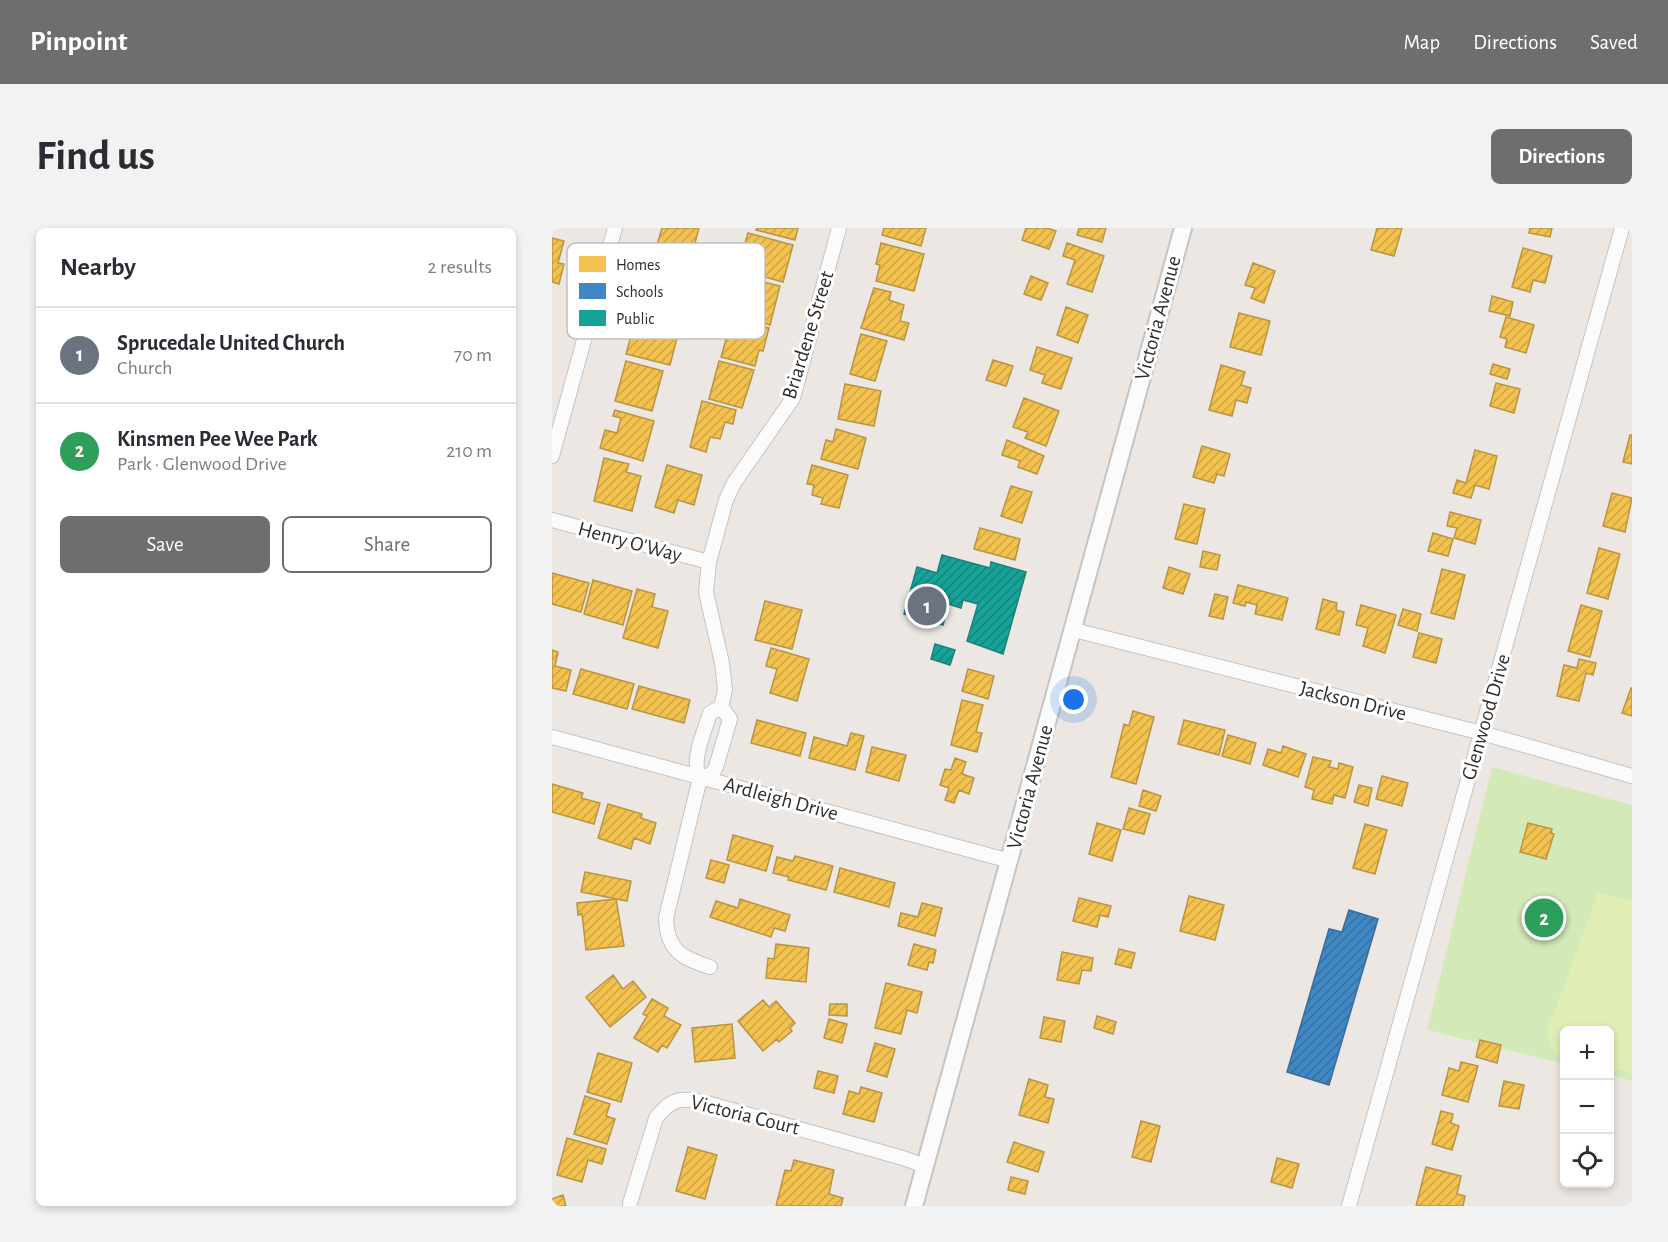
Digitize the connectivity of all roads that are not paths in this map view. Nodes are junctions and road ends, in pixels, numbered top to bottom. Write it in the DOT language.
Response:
graph roads {
  1 [pos="615,228"];
  2 [pos="839,228"];
  3 [pos="1183,228"];
  4 [pos="1622,228"];
  5 [pos="611,243"];
  6 [pos="584,339"];
  7 [pos="552,456"];
  8 [pos="552,520"];
  9 [pos="709,562"];
  10 [pos="1074,630"];
  11 [pos="721,708"];
  12 [pos="1482,733"];
  13 [pos="552,737"];
  14 [pos="1632,776"];
  15 [pos="700,777"];
  16 [pos="1010,861"];
  17 [pos="710,968"];
  18 [pos="925,1166"];
  19 [pos="630,1203"];
  20 [pos="914,1206"];
  21 [pos="1349,1206"];
  1 -- 5 [label="street"];
  2 -- 9 [label="street, Briardene Street"];
  3 -- 10 [label="street, Victoria Avenue"];
  4 -- 12 [label="street, Glenwood Drive"];
  6 -- 7 [label="street"];
  8 -- 9 [label="street, Henry O'Way"];
  9 -- 11 [label="street, Briardene Street"];
  10 -- 12 [label="street, Jackson Drive"];
  10 -- 16 [label="street, Victoria Avenue"];
  11 -- 15 [label="street"];
  11 -- 15 [label="street, Briardene Street"];
  12 -- 14 [label="street, Jackson Drive"];
  12 -- 21 [label="street, Glenwood Drive"];
  13 -- 15 [label="street, Ardleigh Drive"];
  15 -- 16 [label="street, Ardleigh Drive"];
  15 -- 17 [label="street"];
  16 -- 18 [label="street, Victoria Avenue"];
  18 -- 19 [label="street, Victoria Court"];
  18 -- 20 [label="street, Victoria Avenue"];
}
